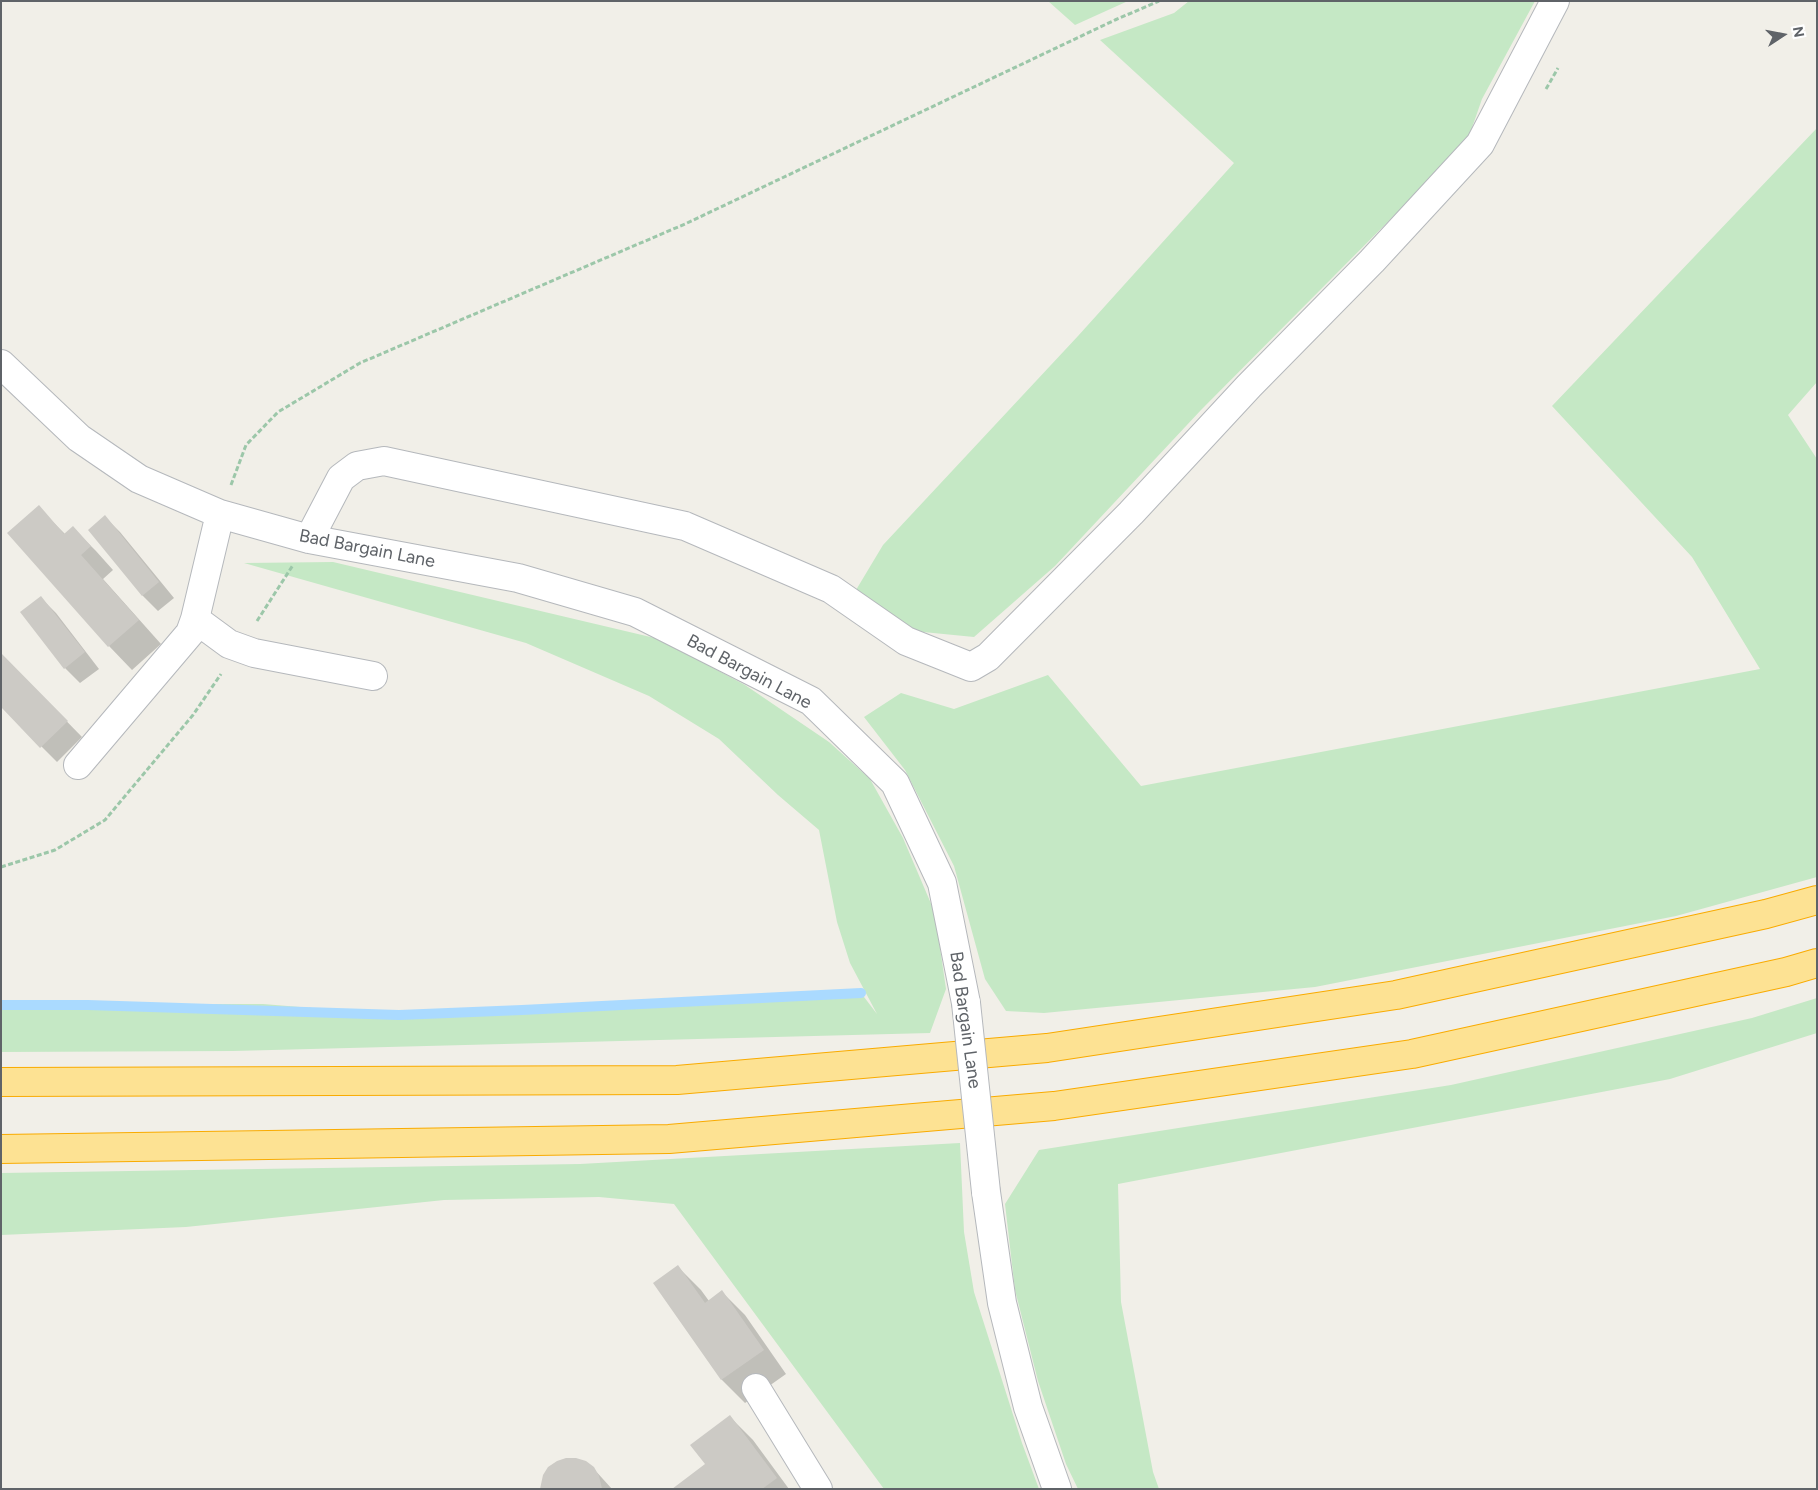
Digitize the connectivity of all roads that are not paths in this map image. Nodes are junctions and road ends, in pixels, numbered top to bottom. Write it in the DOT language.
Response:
graph roads {
  1 [pos="1554,1"];
  2 [pos="1,364"];
  3 [pos="220,514"];
  4 [pos="309,539"];
  5 [pos="195,619"];
  6 [pos="373,676"];
  7 [pos="78,765"];
  8 [pos="1817,900"];
  9 [pos="1817,963"];
  10 [pos="1,1082"];
  11 [pos="1,1149"];
  12 [pos="756,1388"];
  13 [pos="818,1489"];
  14 [pos="1057,1489"];
  1 -- 4 [label="lane"];
  2 -- 3 [label="lane, Bad Bargain Lane"];
  3 -- 4 [label="lane, Bad Bargain Lane"];
  3 -- 5 [label="lane"];
  4 -- 14 [label="lane, Bad Bargain Lane, bridge"];
  5 -- 6 [label="lane"];
  5 -- 7 [label="lane"];
  8 -- 10 [label="highway"];
  9 -- 11 [label="highway"];
  12 -- 13 [label="lane"];
}
